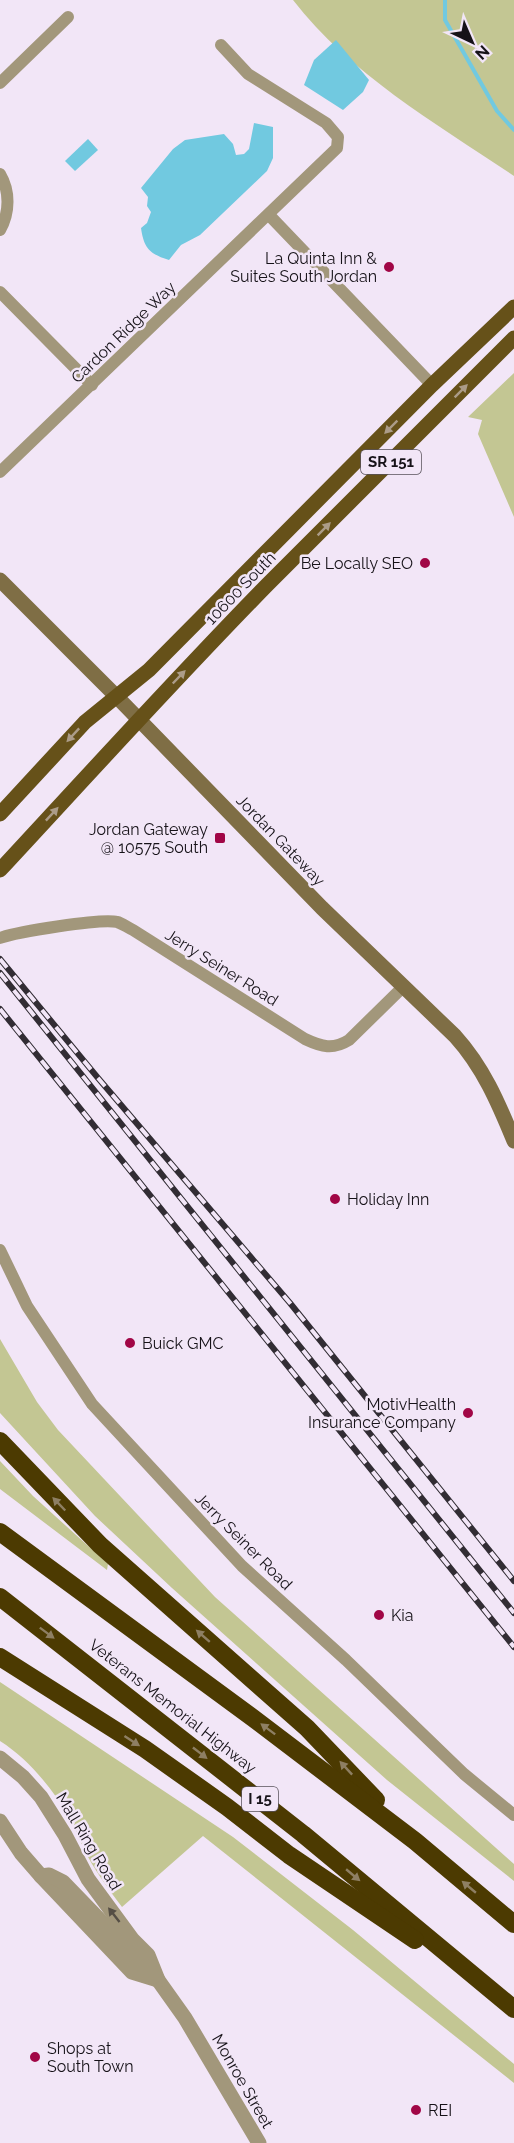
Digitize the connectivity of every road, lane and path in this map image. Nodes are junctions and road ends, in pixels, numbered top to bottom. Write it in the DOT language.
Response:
graph roads {
  1 [pos="68,17"];
  2 [pos="221,45"];
  3 [pos="0,82"];
  4 [pos="0,174"];
  5 [pos="269,215"];
  6 [pos="0,230"];
  7 [pos="0,292"];
  8 [pos="514,307"];
  9 [pos="514,338"];
  10 [pos="92,385"];
  11 [pos="432,385"];
  12 [pos="0,472"];
  13 [pos="0,580"];
  14 [pos="117,697"];
  15 [pos="139,719"];
  16 [pos="0,814"];
  17 [pos="0,870"];
  18 [pos="0,938"];
  19 [pos="404,987"];
  20 [pos="514,1141"];
  21 [pos="0,1250"];
  22 [pos="0,1441"];
  23 [pos="0,1532"];
  24 [pos="0,1598"];
  25 [pos="0,1657"];
  26 [pos="0,1758"];
  27 [pos="514,1815"];
  28 [pos="0,1821"];
  29 [pos="415,1841"];
  30 [pos="514,1924"];
  31 [pos="158,1980"];
  32 [pos="497,1994"];
  33 [pos="514,2008"];
  34 [pos="197,2037"];
  35 [pos="259,2143"];
  1 -- 3 [label="street"];
  2 -- 5 [label="street, Cardon Ridge Way"];
  4 -- 6 [label="street"];
  5 -- 10 [label="street, Cardon Ridge Way"];
  5 -- 11 [label="street"];
  7 -- 10 [label="street"];
  8 -- 11 [label="main road, 10600 South / SR 151"];
  15 -- 9 [label="main road, 10600 South / SR 151, one-way"];
  10 -- 12 [label="street, Cardon Ridge Way"];
  11 -- 14 [label="main road, 10600 South / SR 151, one-way"];
  13 -- 14 [label="main road, Jordan Gateway"];
  14 -- 15 [label="main road, Jordan Gateway"];
  14 -- 16 [label="main road, 10600 South / SR 151, one-way"];
  17 -- 15 [label="main road, 10600 South / SR 151, one-way"];
  15 -- 19 [label="main road, Jordan Gateway"];
  18 -- 19 [label="street, Jerry Seiner Road"];
  19 -- 20 [label="main road, Jordan Gateway"];
  21 -- 27 [label="street, Jerry Seiner Road"];
  29 -- 22 [label="highway, one-way"];
  29 -- 23 [label="highway, one-way"];
  24 -- 32 [label="highway, Veterans Memorial Highway / I 15, one-way"];
  25 -- 32 [label="highway, one-way"];
  31 -- 26 [label="street, Mall Ring Road, one-way"];
  28 -- 31 [label="street"];
  30 -- 29 [label="highway, one-way"];
  31 -- 34 [label="street, Mall Ring Road"];
  32 -- 33 [label="highway, Veterans Memorial Highway / I 15"];
  34 -- 35 [label="street, Monroe Street"];
}
